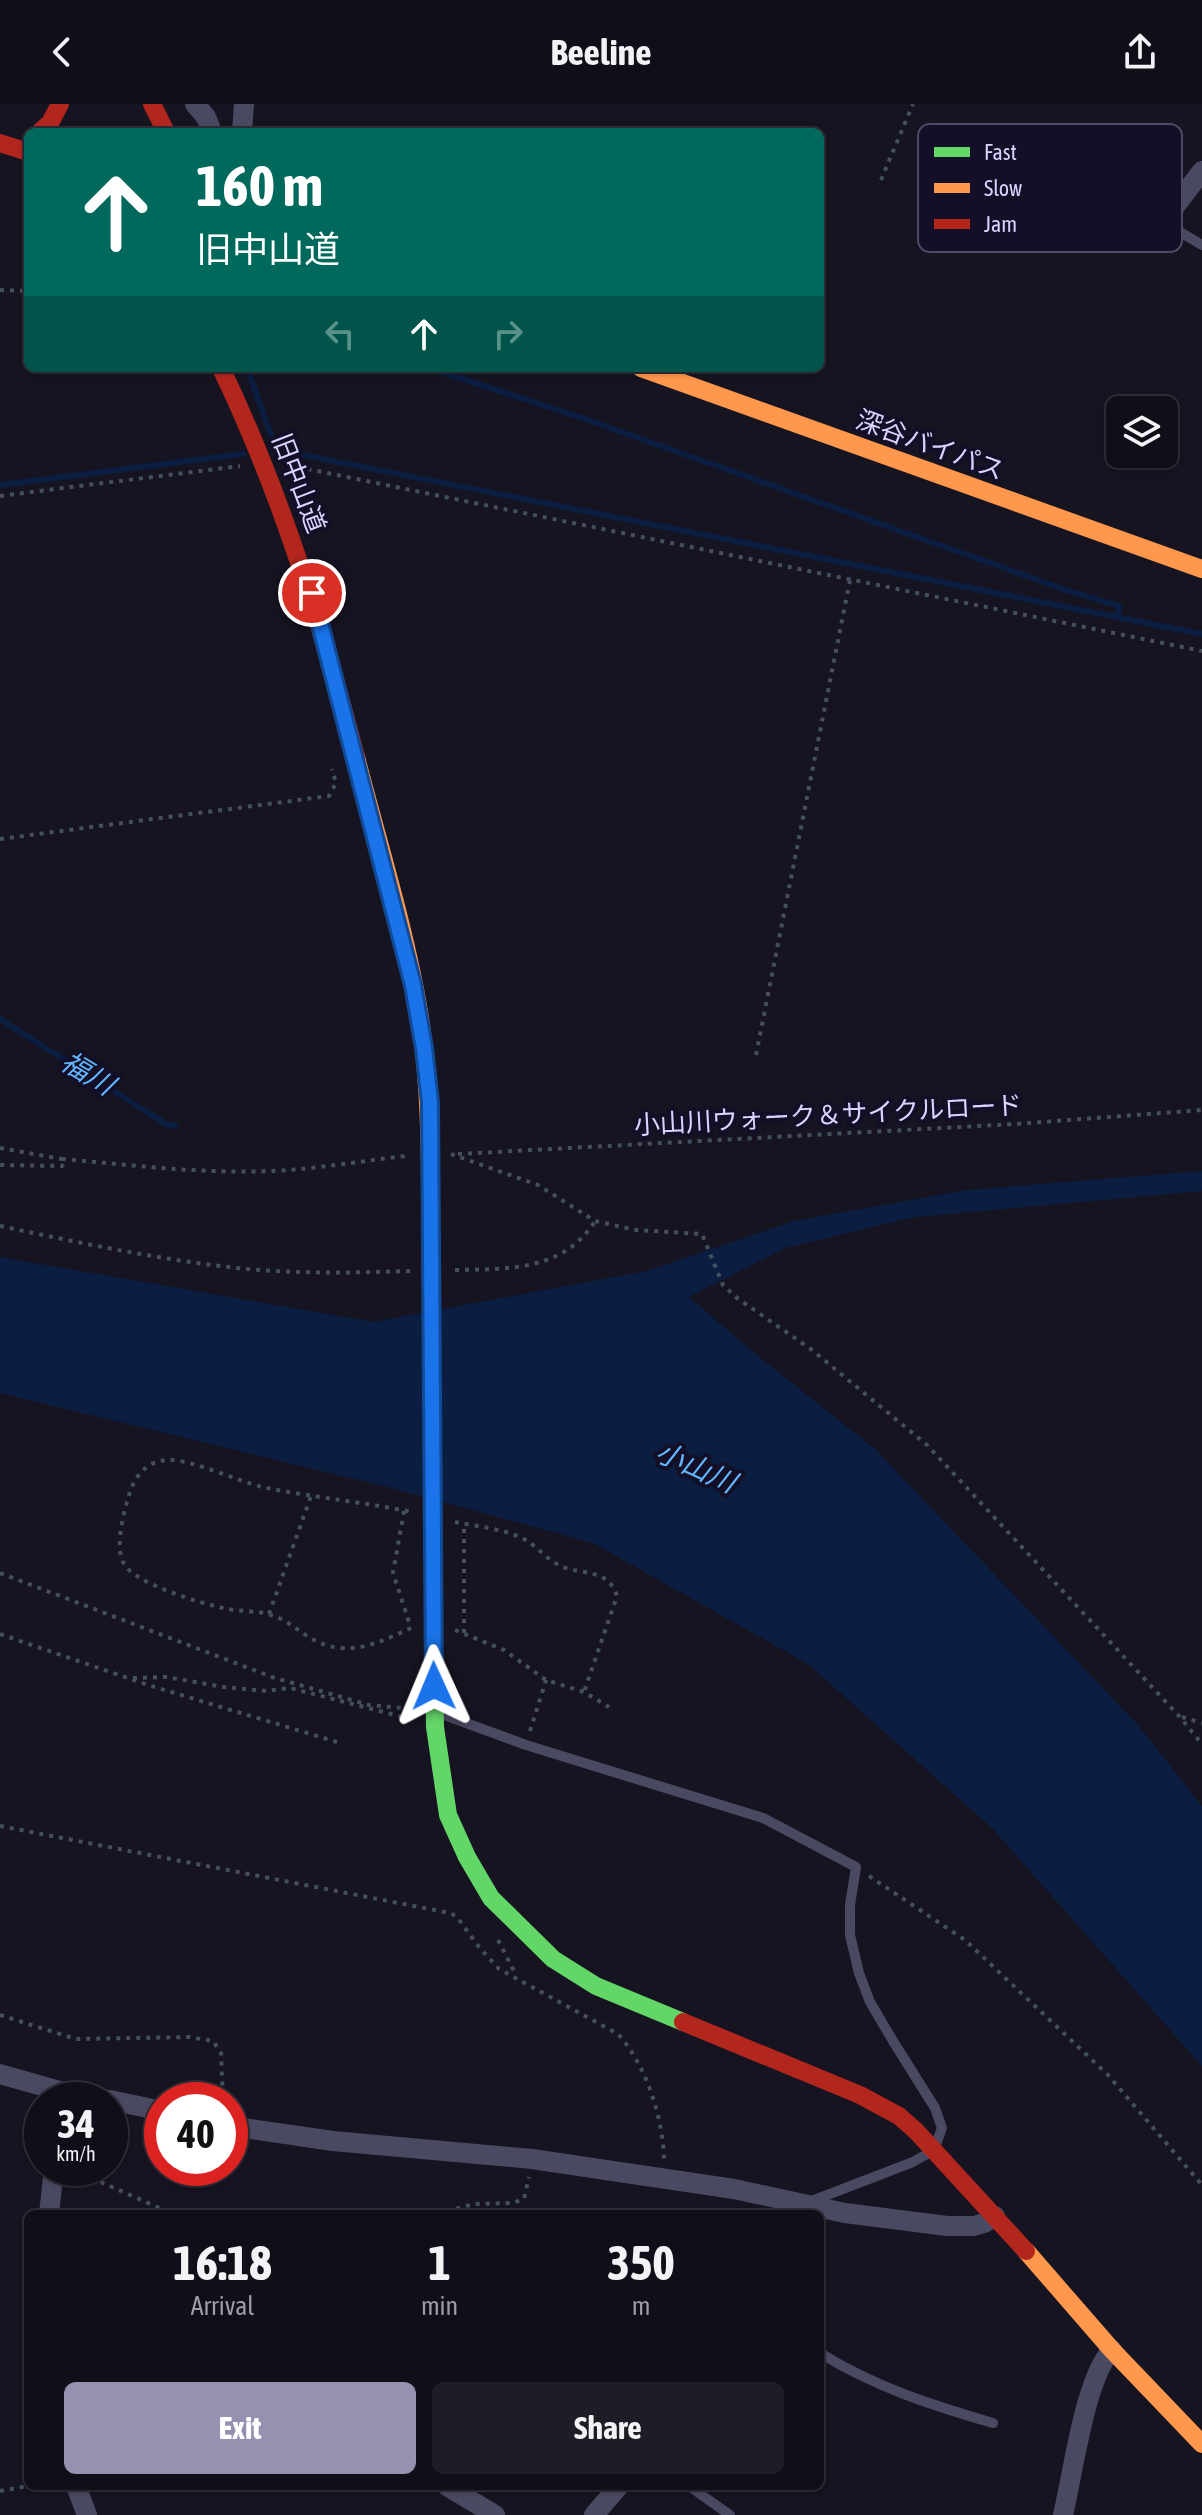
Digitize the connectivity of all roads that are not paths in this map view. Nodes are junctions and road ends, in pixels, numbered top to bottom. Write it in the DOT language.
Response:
graph roads {
  1 [pos="60,104"];
  2 [pos="152,104"];
  3 [pos="195,104"];
  4 [pos="244,104"];
  5 [pos="44,128"];
  6 [pos="164,128"];
  7 [pos="210,128"];
  8 [pos="242,128"];
  9 [pos="1202,171"];
  10 [pos="1182,197"];
  11 [pos="1182,233"];
  12 [pos="1202,245"];
  13 [pos="223,372"];
  14 [pos="652,372"];
  15 [pos="1202,569"];
  16 [pos="435,1719"];
  17 [pos="0,2074"];
  18 [pos="24,2082"];
  19 [pos="248,2129"];
  20 [pos="934,2150"];
  21 [pos="52,2186"];
  22 [pos="796,2209"];
  23 [pos="49,2210"];
  24 [pos="824,2212"];
  25 [pos="995,2216"];
  26 [pos="1112,2350"];
  27 [pos="824,2355"];
  28 [pos="993,2423"];
  29 [pos="1202,2444"];
  30 [pos="78,2490"];
  31 [pos="454,2490"];
  32 [pos="616,2490"];
  33 [pos="695,2490"];
  34 [pos="87,2515"];
  35 [pos="495,2515"];
  36 [pos="594,2515"];
  37 [pos="730,2515"];
  38 [pos="1063,2515"];
  1 -- 5 [label="main road"];
  2 -- 6 [label="main road"];
  3 -- 7 [label="street"];
  4 -- 8 [label="street"];
  9 -- 10 [label="street"];
  11 -- 12 [label="lane"];
  13 -- 16 [label="main road, 旧中山道, bridge"];
  14 -- 15 [label="main road, 深谷バイパス"];
  16 -- 20 [label="main road, 旧中山道"];
  16 -- 20 [label="lane"];
  17 -- 18 [label="street"];
  19 -- 22 [label="street"];
  20 -- 22 [label="lane"];
  20 -- 25 [label="main road, 旧中山道"];
  21 -- 23 [label="street"];
  24 -- 25 [label="street"];
  25 -- 26 [label="main road, 旧中山道"];
  26 -- 29 [label="main road, 旧中山道"];
  26 -- 38 [label="street"];
  27 -- 28 [label="lane"];
  30 -- 34 [label="street"];
  31 -- 35 [label="street"];
  32 -- 36 [label="street"];
  33 -- 37 [label="lane"];
}
